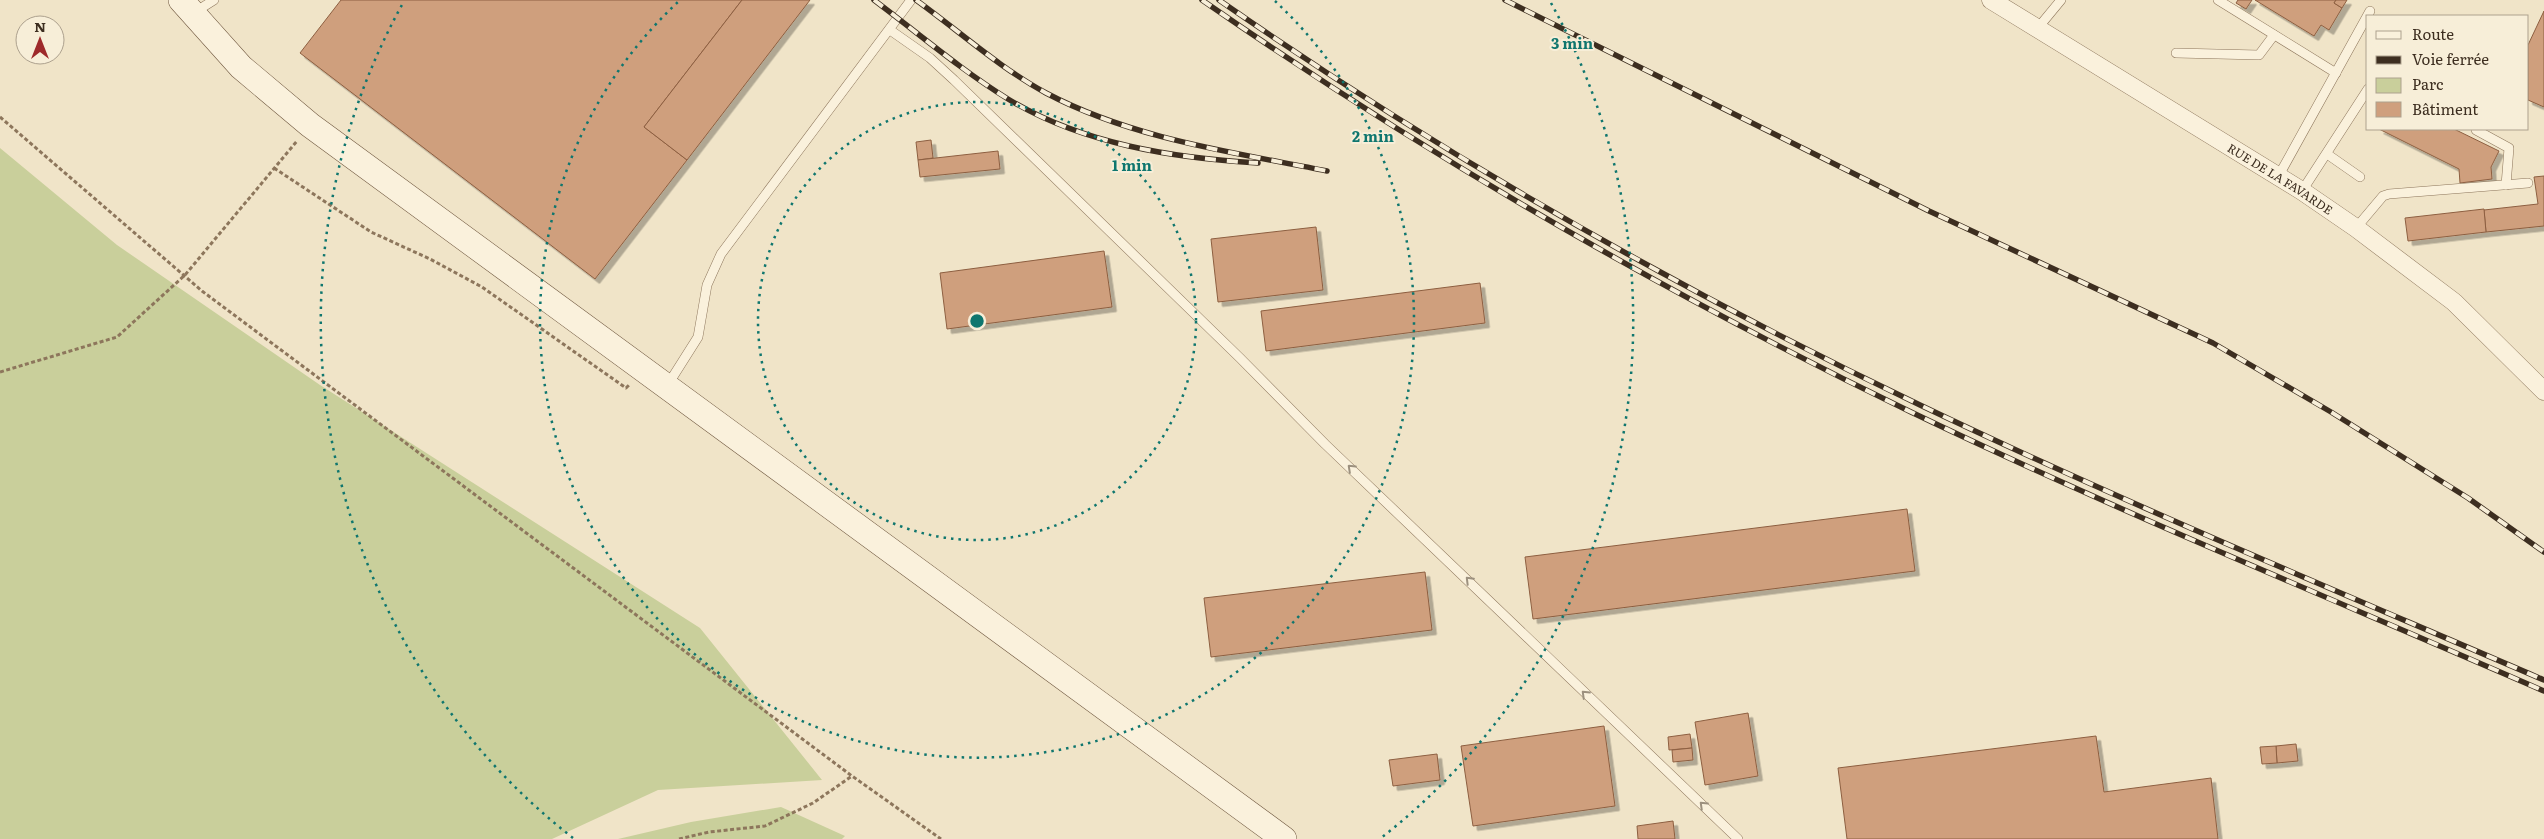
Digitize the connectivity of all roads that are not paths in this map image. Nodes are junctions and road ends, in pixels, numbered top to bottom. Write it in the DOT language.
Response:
graph roads {
  1 [pos="214,0"];
  2 [pos="911,0"];
  3 [pos="1991,0"];
  4 [pos="2061,0"];
  5 [pos="2218,0"];
  6 [pos="187,7"];
  7 [pos="2370,11"];
  8 [pos="2368,15"];
  9 [pos="2366,18"];
  10 [pos="2037,28"];
  11 [pos="890,30"];
  12 [pos="2274,35"];
  13 [pos="2176,53"];
  14 [pos="2336,74"];
  15 [pos="2366,92"];
  16 [pos="2476,130"];
  17 [pos="2327,154"];
  18 [pos="2278,176"];
  19 [pos="2360,178"];
  20 [pos="2528,183"];
  21 [pos="2506,185"];
  22 [pos="2302,191"];
  23 [pos="2356,228"];
  24 [pos="667,387"];
  25 [pos="2544,391"];
  26 [pos="1284,839"];
  27 [pos="1738,839"];
  1 -- 6 [label="lane"];
  2 -- 11 [label="lane"];
  3 -- 10 [label="street, RUE DE LA FAVARDE"];
  4 -- 10 [label="lane"];
  5 -- 12 [label="lane"];
  6 -- 24 [label="street"];
  7 -- 8 [label="lane"];
  9 -- 14 [label="lane"];
  10 -- 18 [label="street, RUE DE LA FAVARDE"];
  11 -- 24 [label="lane"];
  27 -- 11 [label="lane, one-way"];
  12 -- 13 [label="lane"];
  12 -- 14 [label="lane"];
  14 -- 18 [label="lane"];
  15 -- 17 [label="lane"];
  16 -- 21 [label="lane"];
  17 -- 19 [label="lane"];
  17 -- 22 [label="lane"];
  18 -- 22 [label="street, RUE DE LA FAVARDE"];
  20 -- 21 [label="lane"];
  21 -- 23 [label="lane"];
  22 -- 23 [label="street, RUE DE LA FAVARDE"];
  23 -- 25 [label="street, RUE DE LA FAVARDE"];
  24 -- 26 [label="street"];
}
